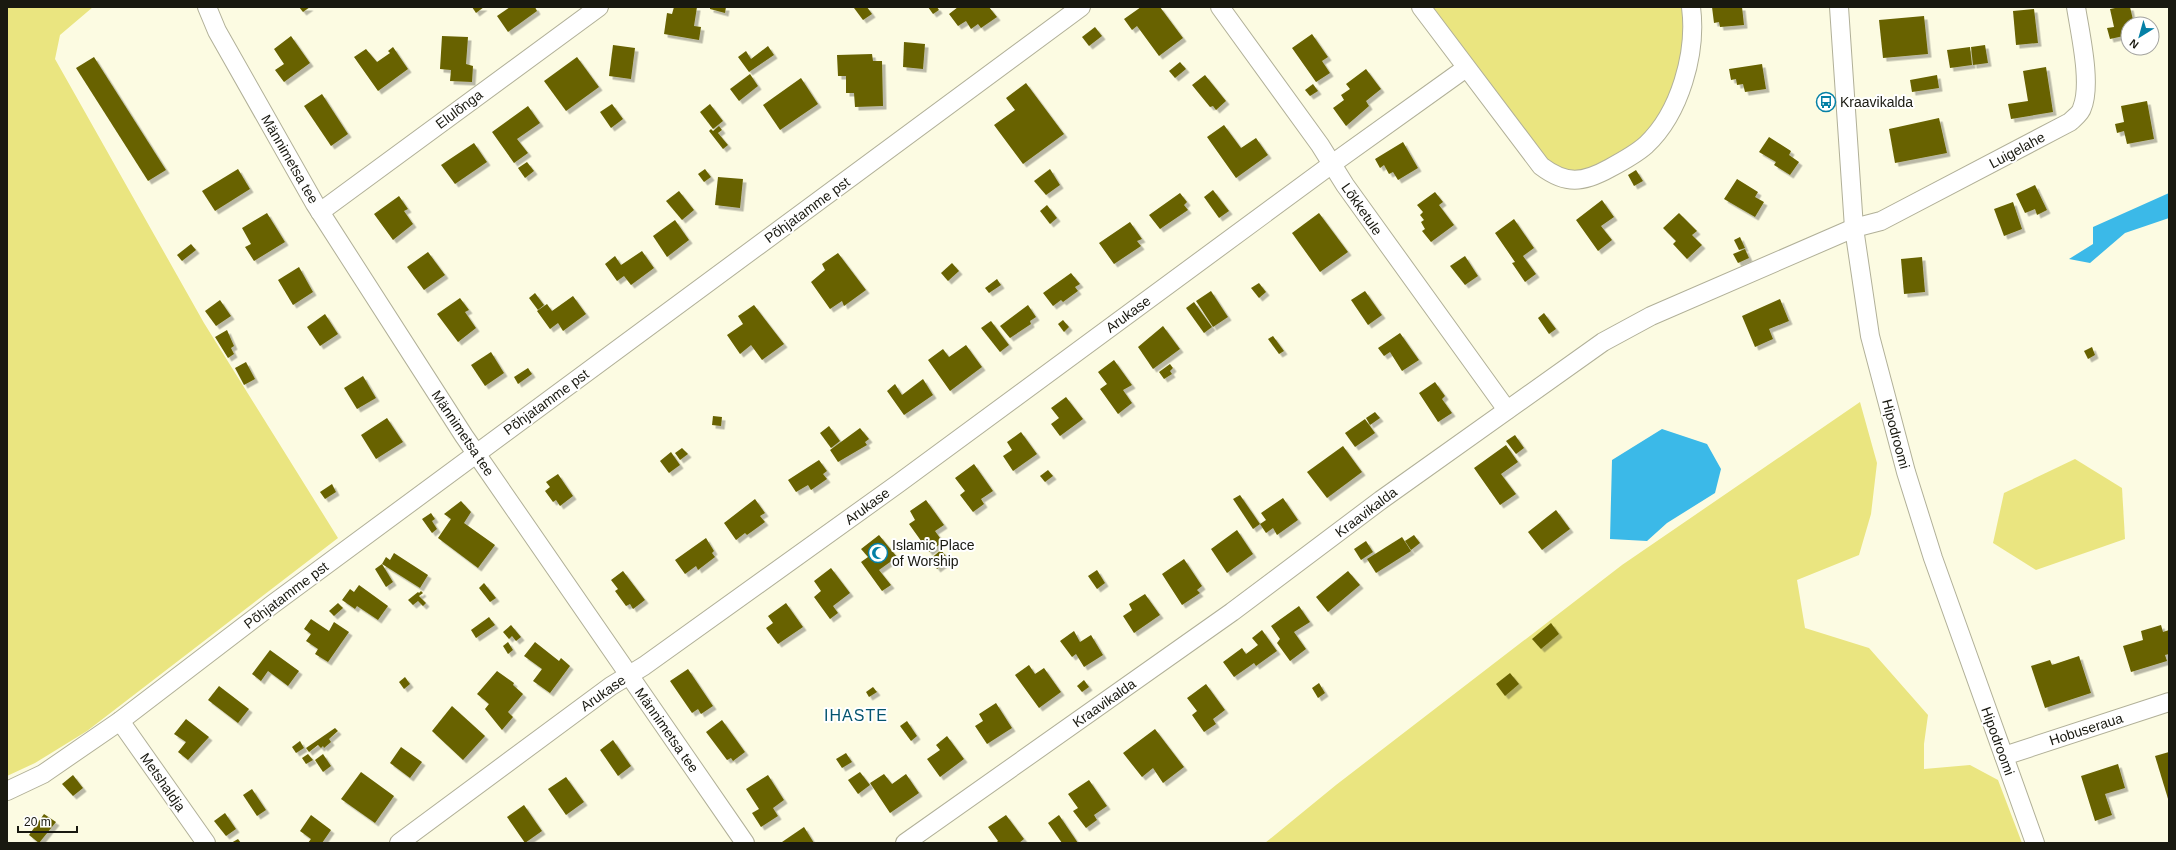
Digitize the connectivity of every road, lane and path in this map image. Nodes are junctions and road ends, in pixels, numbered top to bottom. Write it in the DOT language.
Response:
graph roads {
  1 [pos="207,7"];
  2 [pos="598,7"];
  3 [pos="1081,7"];
  4 [pos="1220,7"];
  5 [pos="1421,7"];
  6 [pos="1691,7"];
  7 [pos="1839,7"];
  8 [pos="2076,7"];
  9 [pos="1466,68"];
  10 [pos="1332,164"];
  11 [pos="320,212"];
  12 [pos="1854,228"];
  13 [pos="1507,410"];
  14 [pos="476,453"];
  15 [pos="629,675"];
  16 [pos="2169,702"];
  17 [pos="120,721"];
  18 [pos="2004,756"];
  19 [pos="7,791"];
  20 [pos="206,843"];
  21 [pos="400,843"];
  22 [pos="745,843"];
  23 [pos="905,843"];
  24 [pos="2035,843"];
  1 -- 11 [label="street, Männimetsa tee"];
  2 -- 11 [label="street, Elulõnga"];
  3 -- 14 [label="street, Põhjatamme pst"];
  4 -- 10 [label="street, Lõkketule"];
  5 -- 9 [label="street"];
  6 -- 9 [label="street"];
  7 -- 12 [label="street, Hipodroomi"];
  8 -- 12 [label="street, Luigelahe"];
  9 -- 10 [label="street, Arukase"];
  10 -- 13 [label="street, Lõkketule"];
  10 -- 15 [label="street, Arukase"];
  11 -- 14 [label="street, Männimetsa tee"];
  12 -- 13 [label="street, Kraavikalda"];
  12 -- 18 [label="street, Hipodroomi"];
  13 -- 23 [label="street, Kraavikalda"];
  14 -- 15 [label="street, Männimetsa tee"];
  14 -- 17 [label="street, Põhjatamme pst"];
  15 -- 21 [label="street, Arukase"];
  15 -- 22 [label="street, Männimetsa tee"];
  16 -- 18 [label="street, Hobuseraua"];
  17 -- 19 [label="street, Põhjatamme pst"];
  17 -- 20 [label="street, Metshaldja"];
  18 -- 24 [label="street, Hipodroomi"];
}
